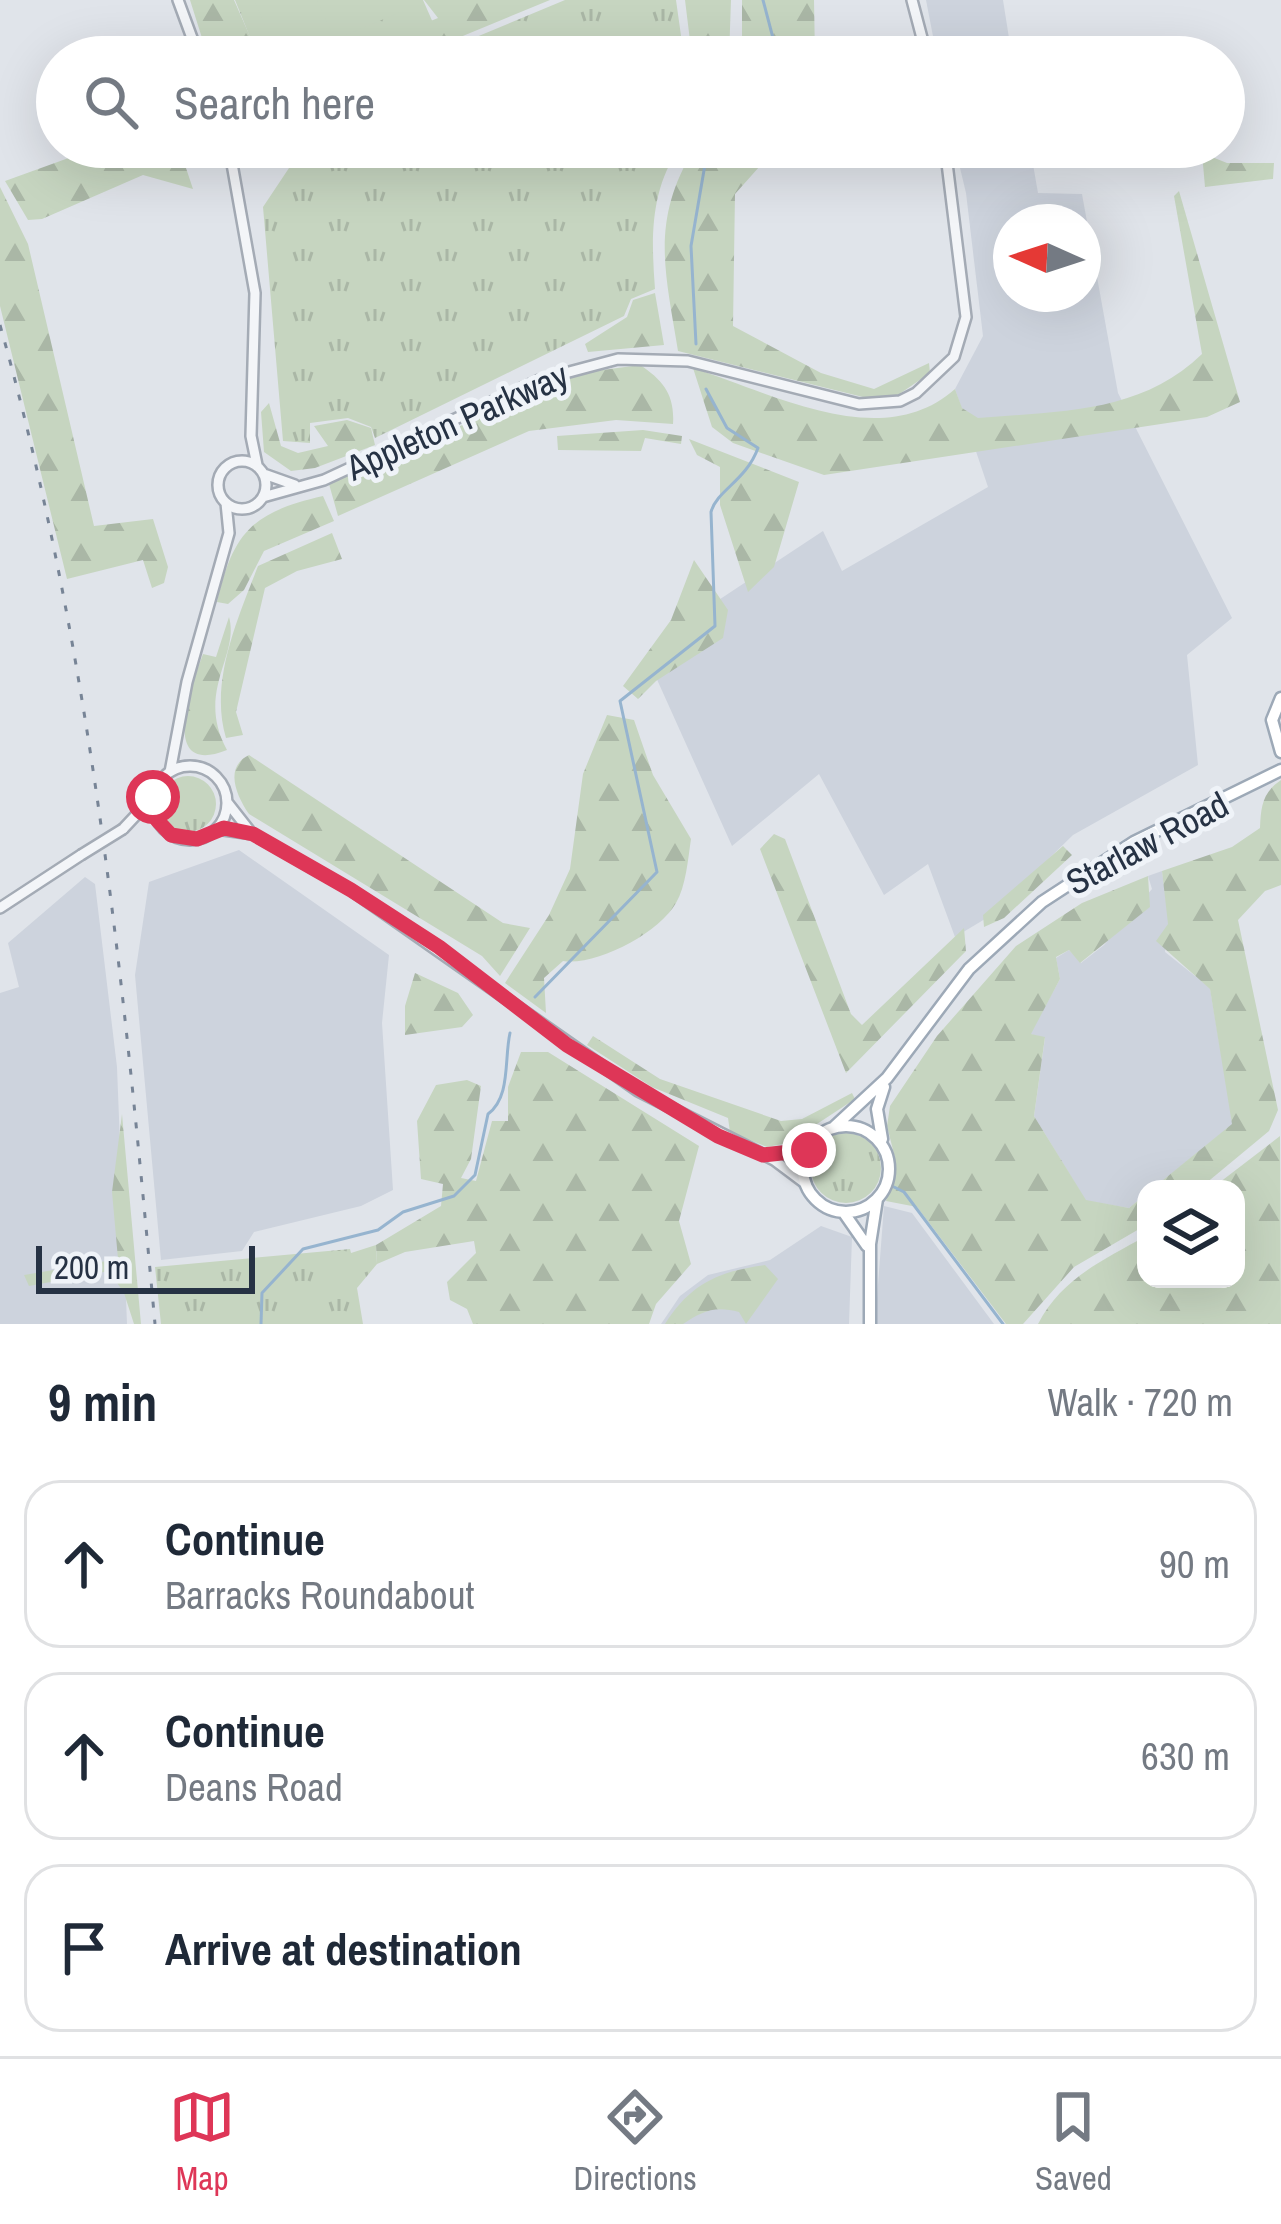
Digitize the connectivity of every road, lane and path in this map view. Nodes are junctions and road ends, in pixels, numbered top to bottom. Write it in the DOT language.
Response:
graph roads {
  1 [pos="178,0"];
  2 [pos="912,0"];
  3 [pos="191,36"];
  4 [pos="921,36"];
  5 [pos="233,168"];
  6 [pos="948,168"];
  7 [pos="251,436"];
  8 [pos="239,460"];
  9 [pos="260,469"];
  10 [pos="301,486"];
  11 [pos="263,497"];
  12 [pos="226,503"];
  13 [pos="250,507"];
  14 [pos="229,533"];
  15 [pos="1281,698"];
  16 [pos="177,732"];
  17 [pos="1278,748"];
  18 [pos="187,766"];
  19 [pos="170,772"];
  20 [pos="1274,772"];
  21 [pos="153,797"];
  22 [pos="226,802"];
  23 [pos="127,826"];
  24 [pos="216,829"];
  25 [pos="164,830"];
  26 [pos="253,834"];
  27 [pos="0,908"];
  28 [pos="887,1078"];
  29 [pos="833,1128"];
  30 [pos="885,1149"];
  31 [pos="809,1150"];
  32 [pos="763,1155"];
  33 [pos="806,1184"];
  34 [pos="878,1196"];
  35 [pos="842,1212"];
  36 [pos="871,1255"];
  37 [pos="870,1324"];
  1 -- 3 [label="street"];
  2 -- 4 [label="street"];
  5 -- 7 [label="street"];
  6 -- 10 [label="street, Appleton Parkway"];
  7 -- 8 [label="street"];
  7 -- 9 [label="street"];
  8 -- 9 [label="street"];
  8 -- 12 [label="street"];
  9 -- 10 [label="street, Appleton Parkway"];
  9 -- 11 [label="street"];
  10 -- 11 [label="street, Appleton Parkway"];
  11 -- 13 [label="street"];
  12 -- 13 [label="street"];
  12 -- 14 [label="street"];
  13 -- 14 [label="street"];
  14 -- 16 [label="street"];
  15 -- 17 [label="main road"];
  16 -- 18 [label="street"];
  16 -- 19 [label="street"];
  17 -- 20 [label="main road"];
  18 -- 19 [label="street"];
  18 -- 22 [label="street"];
  19 -- 21 [label="street"];
  20 -- 28 [label="main road, Starlaw Road"];
  21 -- 23 [label="street"];
  21 -- 25 [label="street"];
  22 -- 24 [label="street"];
  22 -- 26 [label="street"];
  23 -- 25 [label="street"];
  23 -- 27 [label="street, bridge"];
  24 -- 25 [label="street"];
  24 -- 26 [label="street"];
  26 -- 32 [label="street"];
  28 -- 29 [label="main road, Starlaw Road"];
  28 -- 30 [label="main road"];
  29 -- 30 [label="main road"];
  29 -- 31 [label="main road"];
  30 -- 34 [label="main road"];
  31 -- 32 [label="street"];
  31 -- 33 [label="main road"];
  32 -- 33 [label="street"];
  33 -- 35 [label="main road"];
  34 -- 35 [label="main road"];
  34 -- 36 [label="main road"];
  35 -- 36 [label="main road"];
  36 -- 37 [label="main road"];
}
